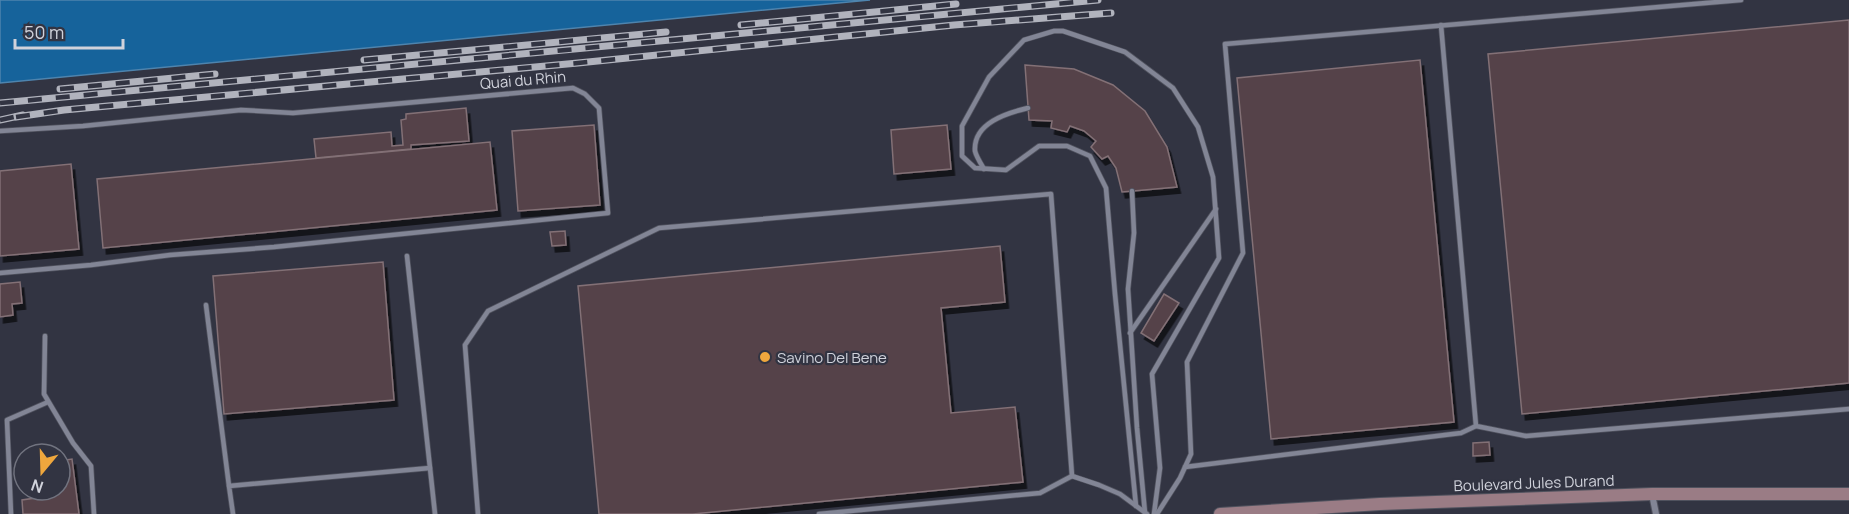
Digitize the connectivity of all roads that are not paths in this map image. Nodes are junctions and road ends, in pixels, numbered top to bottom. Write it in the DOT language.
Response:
graph roads {
  1 [pos="1741,0"];
  2 [pos="1441,25"];
  3 [pos="1028,108"];
  4 [pos="0,131"];
  5 [pos="984,169"];
  6 [pos="1132,191"];
  7 [pos="1216,209"];
  8 [pos="407,256"];
  9 [pos="0,273"];
  10 [pos="206,305"];
  11 [pos="1130,333"];
  12 [pos="45,336"];
  13 [pos="48,402"];
  14 [pos="1849,409"];
  15 [pos="1476,426"];
  16 [pos="1185,466"];
  17 [pos="430,468"];
  18 [pos="1072,476"];
  19 [pos="229,486"];
  20 [pos="1849,494"];
  21 [pos="1652,495"];
  22 [pos="1136,506"];
  23 [pos="1146,513"];
  24 [pos="11,514"];
  25 [pos="94,514"];
  26 [pos="233,514"];
  27 [pos="435,514"];
  28 [pos="478,514"];
  29 [pos="819,514"];
  30 [pos="1156,514"];
  31 [pos="1220,514"];
  32 [pos="1656,514"];
  1 -- 2 [label="lane"];
  2 -- 15 [label="lane"];
  2 -- 16 [label="lane"];
  3 -- 5 [label="lane"];
  4 -- 9 [label="lane, Quai du Rhin"];
  5 -- 7 [label="lane"];
  5 -- 22 [label="lane"];
  6 -- 11 [label="lane"];
  7 -- 11 [label="lane"];
  7 -- 30 [label="lane"];
  8 -- 17 [label="lane"];
  10 -- 19 [label="lane"];
  11 -- 23 [label="lane"];
  12 -- 13 [label="lane"];
  13 -- 24 [label="lane"];
  13 -- 25 [label="lane"];
  14 -- 15 [label="lane"];
  15 -- 16 [label="lane"];
  16 -- 30 [label="lane"];
  17 -- 19 [label="lane"];
  17 -- 27 [label="lane"];
  18 -- 22 [label="lane"];
  18 -- 28 [label="lane"];
  18 -- 29 [label="lane"];
  19 -- 26 [label="lane"];
  20 -- 21 [label="main road, Boulevard Jules Durand"];
  21 -- 31 [label="main road, Boulevard Jules Durand"];
  21 -- 32 [label="street"];
  22 -- 23 [label="lane"];
}
